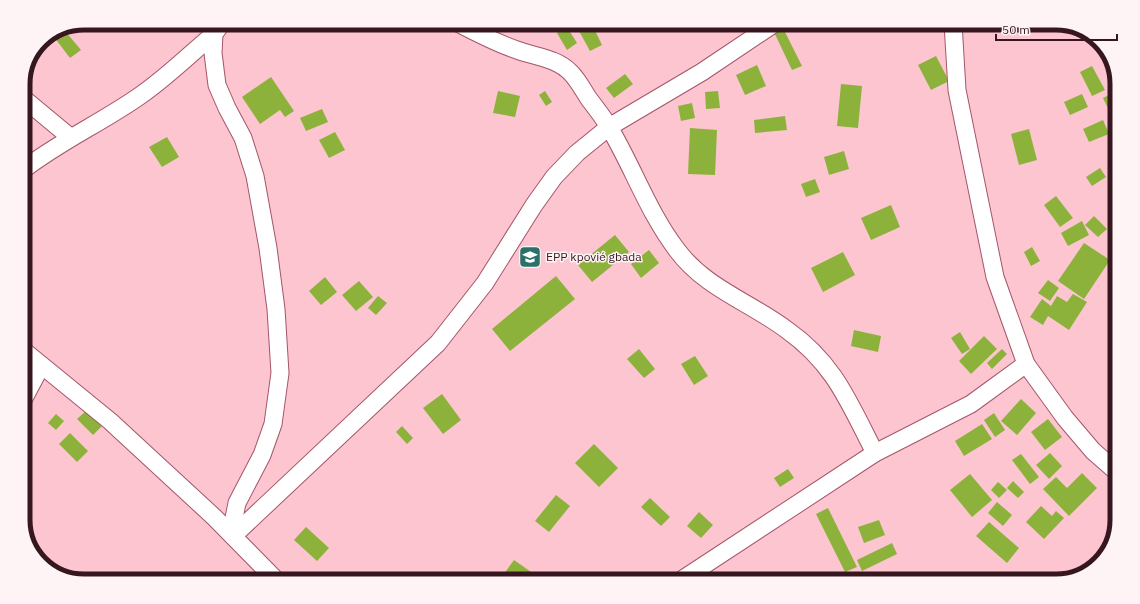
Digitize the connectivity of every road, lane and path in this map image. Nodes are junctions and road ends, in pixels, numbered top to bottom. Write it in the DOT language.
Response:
graph roads {
  1 [pos="217,30"];
  2 [pos="218,30"];
  3 [pos="471,30"];
  4 [pos="765,30"];
  5 [pos="953,30"];
  6 [pos="30,104"];
  7 [pos="609,127"];
  8 [pos="70,137"];
  9 [pos="30,165"];
  10 [pos="30,356"];
  11 [pos="1026,364"];
  12 [pos="41,366"];
  13 [pos="30,387"];
  14 [pos="874,453"];
  15 [pos="1110,466"];
  16 [pos="235,534"];
  17 [pos="271,574"];
  18 [pos="691,574"];
  1 -- 8 [label="street"];
  2 -- 16 [label="street"];
  3 -- 7 [label="street"];
  4 -- 7 [label="street"];
  5 -- 11 [label="street"];
  6 -- 8 [label="street"];
  7 -- 14 [label="street"];
  7 -- 16 [label="street"];
  8 -- 9 [label="street"];
  10 -- 12 [label="street"];
  11 -- 14 [label="street"];
  11 -- 15 [label="street"];
  12 -- 13 [label="street"];
  12 -- 16 [label="street"];
  14 -- 18 [label="street"];
  16 -- 17 [label="street"];
}
